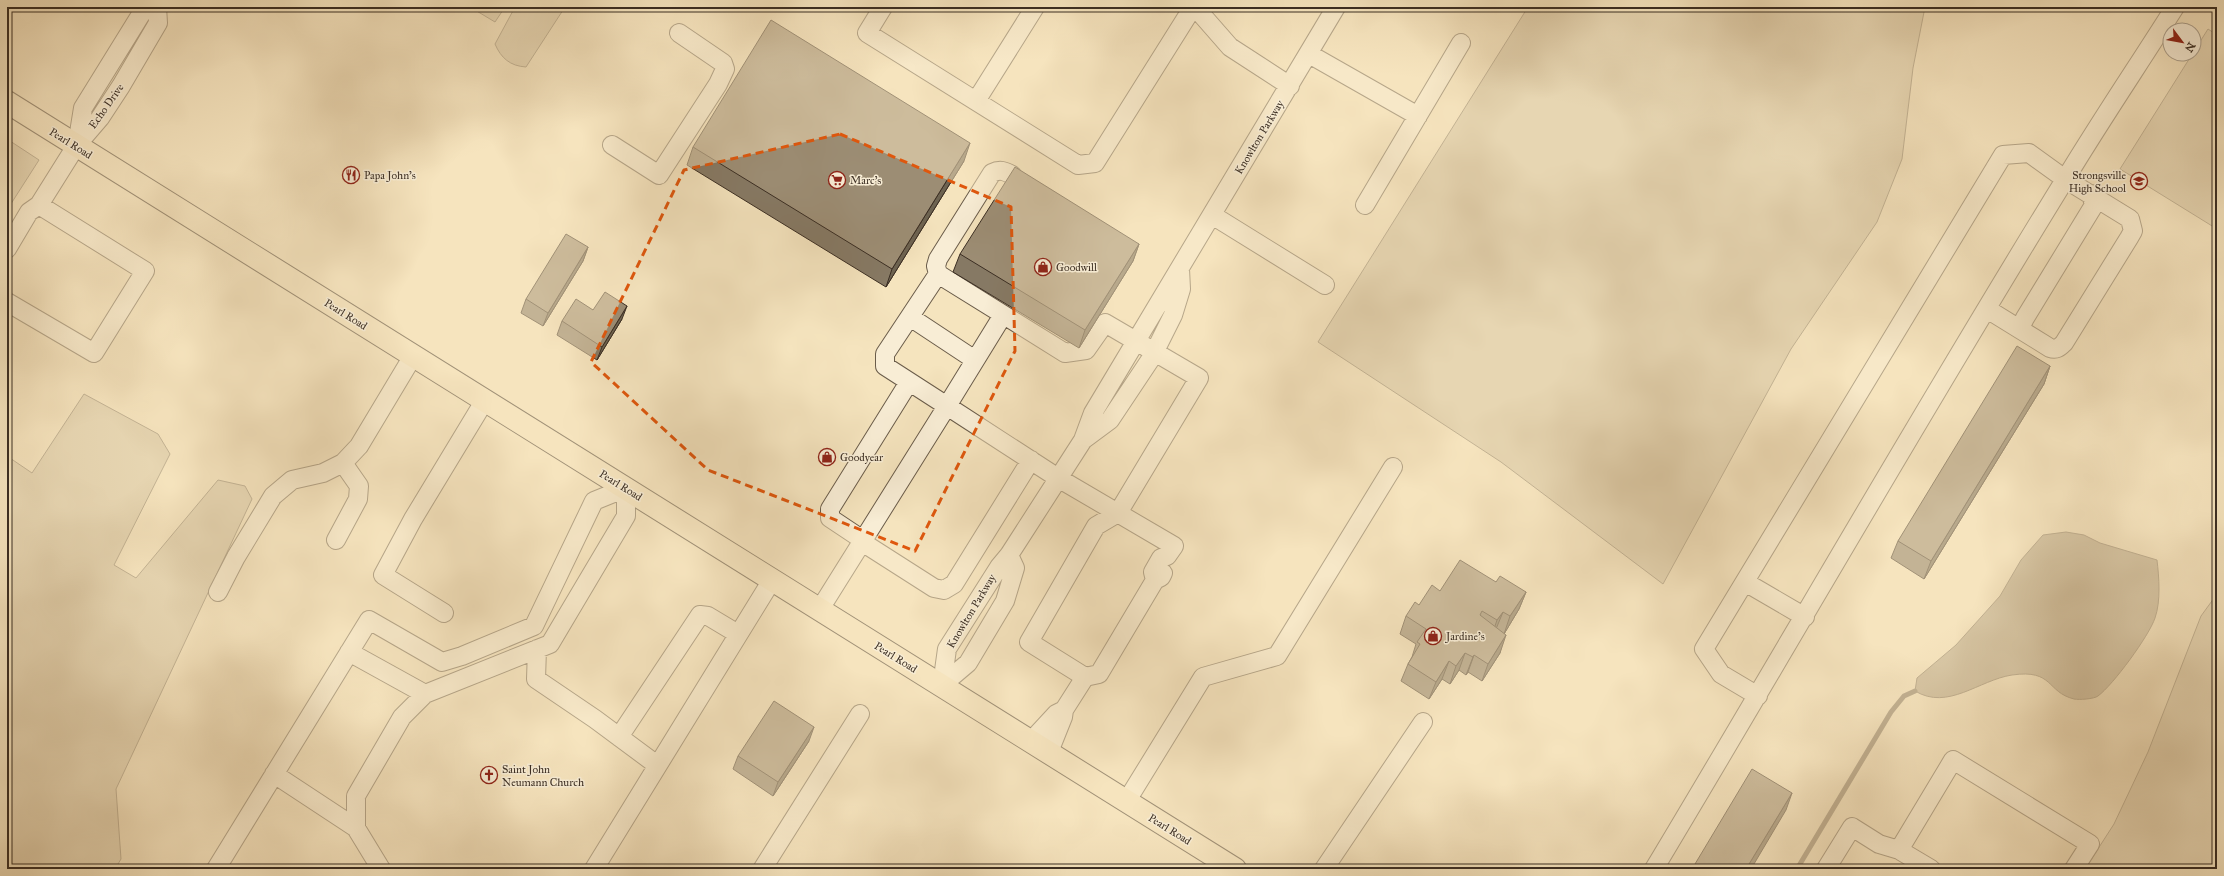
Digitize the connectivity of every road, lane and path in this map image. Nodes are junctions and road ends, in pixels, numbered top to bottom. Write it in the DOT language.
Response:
graph roads {
  1 [pos="149,7"];
  2 [pos="157,7"];
  3 [pos="883,7"];
  4 [pos="1035,7"];
  5 [pos="1194,7"];
  6 [pos="1336,7"];
  7 [pos="2175,7"];
  8 [pos="680,33"];
  9 [pos="1461,43"];
  10 [pos="1309,54"];
  11 [pos="1290,86"];
  12 [pos="976,101"];
  13 [pos="7,102"];
  14 [pos="1418,116"];
  15 [pos="612,145"];
  16 [pos="76,146"];
  17 [pos="1012,175"];
  18 [pos="2065,179"];
  19 [pos="2091,194"];
  20 [pos="1365,205"];
  21 [pos="39,206"];
  22 [pos="1212,215"];
  23 [pos="7,249"];
  24 [pos="1180,266"];
  25 [pos="938,274"];
  26 [pos="1325,285"];
  27 [pos="7,302"];
  28 [pos="1987,309"];
  29 [pos="1003,315"];
  30 [pos="910,317"];
  31 [pos="2013,325"];
  32 [pos="1136,342"];
  33 [pos="1155,352"];
  34 [pos="413,356"];
  35 [pos="975,360"];
  36 [pos="909,382"];
  37 [pos="485,400"];
  38 [pos="947,406"];
  39 [pos="1083,440"];
  40 [pos="1031,460"];
  41 [pos="344,463"];
  42 [pos="1393,467"];
  43 [pos="1058,478"];
  44 [pos="626,488"];
  45 [pos="1118,514"];
  46 [pos="336,540"];
  47 [pos="863,541"];
  48 [pos="1009,555"];
  49 [pos="772,580"];
  50 [pos="1745,582"];
  51 [pos="218,592"];
  52 [pos="820,609"];
  53 [pos="444,613"];
  54 [pos="1805,617"];
  55 [pos="534,626"];
  56 [pos="738,634"];
  57 [pos="543,647"];
  58 [pos="349,652"];
  59 [pos="1085,677"];
  60 [pos="942,685"];
  61 [pos="424,694"];
  62 [pos="1758,696"];
  63 [pos="860,714"];
  64 [pos="1423,722"];
  65 [pos="619,737"];
  66 [pos="1040,747"];
  67 [pos="657,765"];
  68 [pos="274,774"];
  69 [pos="1126,802"];
  70 [pos="356,828"];
  71 [pos="1899,850"];
  72 [pos="763,868"];
  73 [pos="216,869"];
  74 [pos="381,869"];
  75 [pos="594,869"];
  76 [pos="1235,869"];
  77 [pos="1324,869"];
  78 [pos="1654,869"];
  79 [pos="1826,869"];
  80 [pos="1931,869"];
  81 [pos="2074,869"];
  1 -- 16 [label="street, Echo Drive"];
  2 -- 16 [label="street, Echo Drive"];
  3 -- 12 [label="street"];
  4 -- 12 [label="street"];
  5 -- 11 [label="street"];
  5 -- 12 [label="street"];
  6 -- 10 [label="street, Knowlton Parkway"];
  7 -- 18 [label="street"];
  8 -- 15 [label="street"];
  9 -- 14 [label="street"];
  10 -- 11 [label="street, Knowlton Parkway"];
  10 -- 14 [label="street"];
  11 -- 22 [label="street, Knowlton Parkway"];
  13 -- 16 [label="main road, Pearl Road"];
  14 -- 20 [label="street"];
  16 -- 21 [label="street"];
  16 -- 34 [label="main road, Pearl Road"];
  17 -- 25 [label="street"];
  18 -- 19 [label="street"];
  18 -- 28 [label="street"];
  18 -- 50 [label="street"];
  19 -- 31 [label="street"];
  19 -- 31 [label="street"];
  21 -- 23 [label="street"];
  21 -- 27 [label="street"];
  22 -- 24 [label="street, Knowlton Parkway"];
  22 -- 26 [label="street"];
  24 -- 32 [label="street, Knowlton Parkway"];
  24 -- 33 [label="street, Knowlton Parkway"];
  25 -- 29 [label="street"];
  25 -- 30 [label="street"];
  28 -- 31 [label="street"];
  28 -- 54 [label="street"];
  29 -- 32 [label="street"];
  29 -- 35 [label="street"];
  30 -- 35 [label="street"];
  30 -- 36 [label="street"];
  32 -- 33 [label="street"];
  32 -- 39 [label="street, Knowlton Parkway"];
  33 -- 39 [label="street, Knowlton Parkway"];
  33 -- 45 [label="street"];
  34 -- 37 [label="main road, Pearl Road"];
  34 -- 41 [label="street"];
  35 -- 38 [label="street"];
  36 -- 38 [label="street"];
  36 -- 47 [label="street"];
  37 -- 44 [label="main road, Pearl Road"];
  37 -- 53 [label="street"];
  38 -- 40 [label="street"];
  38 -- 47 [label="street"];
  39 -- 43 [label="street, Knowlton Parkway"];
  40 -- 43 [label="street"];
  40 -- 47 [label="street"];
  41 -- 46 [label="street"];
  41 -- 51 [label="street"];
  42 -- 69 [label="street"];
  43 -- 45 [label="street"];
  43 -- 48 [label="street, Knowlton Parkway"];
  44 -- 49 [label="main road, Pearl Road"];
  44 -- 55 [label="street"];
  44 -- 57 [label="street"];
  45 -- 59 [label="street"];
  45 -- 59 [label="street"];
  47 -- 52 [label="street"];
  48 -- 60 [label="street, Knowlton Parkway"];
  48 -- 60 [label="street, Knowlton Parkway"];
  49 -- 52 [label="main road, Pearl Road"];
  49 -- 56 [label="street"];
  50 -- 54 [label="street"];
  50 -- 62 [label="street"];
  52 -- 60 [label="main road, Pearl Road"];
  54 -- 62 [label="street"];
  55 -- 57 [label="street"];
  55 -- 58 [label="street"];
  56 -- 65 [label="street"];
  56 -- 67 [label="street"];
  57 -- 61 [label="street"];
  57 -- 65 [label="street"];
  58 -- 61 [label="street"];
  58 -- 68 [label="street"];
  59 -- 66 [label="street"];
  60 -- 66 [label="main road, Pearl Road"];
  61 -- 70 [label="street"];
  62 -- 78 [label="street"];
  63 -- 72 [label="street"];
  64 -- 77 [label="street"];
  65 -- 67 [label="street"];
  66 -- 69 [label="main road, Pearl Road"];
  67 -- 75 [label="street"];
  68 -- 70 [label="street"];
  68 -- 73 [label="street"];
  69 -- 76 [label="main road, Pearl Road"];
  70 -- 74 [label="street"];
  71 -- 79 [label="street"];
  71 -- 80 [label="street"];
  71 -- 81 [label="street"];
}
